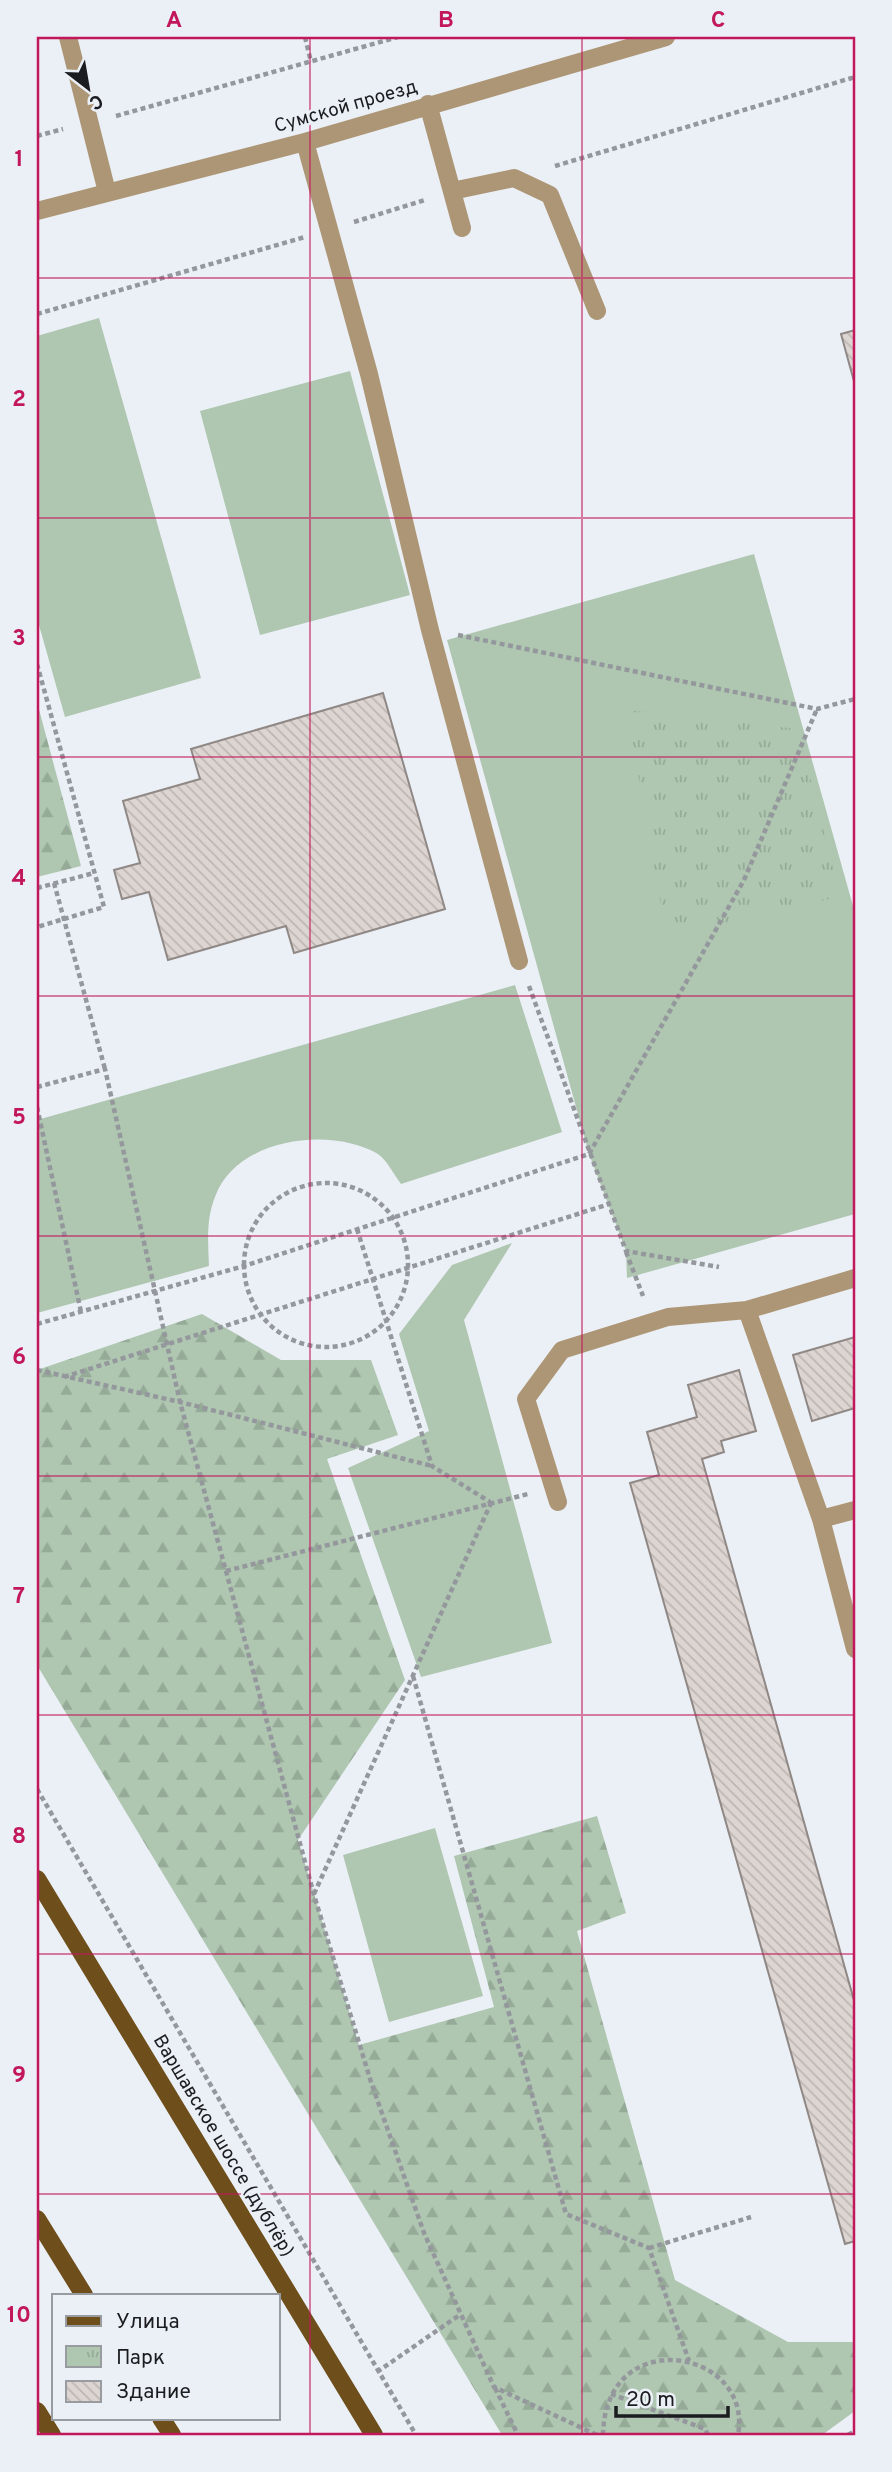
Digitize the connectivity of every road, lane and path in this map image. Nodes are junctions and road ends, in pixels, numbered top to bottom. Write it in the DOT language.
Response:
graph roads {
  1 [pos="68,37"];
  2 [pos="305,37"];
  3 [pos="398,37"];
  4 [pos="661,38"];
  5 [pos="311,62"];
  6 [pos="855,77"];
  7 [pos="428,104"];
  8 [pos="90,123"];
  9 [pos="37,136"];
  10 [pos="305,142"];
  11 [pos="514,178"];
  12 [pos="453,191"];
  13 [pos="107,192"];
  14 [pos="37,211"];
  15 [pos="462,228"];
  16 [pos="328,231"];
  17 [pos="597,310"];
  18 [pos="37,314"];
  19 [pos="430,630"];
  20 [pos="37,664"];
  21 [pos="855,699"];
  22 [pos="817,709"];
  23 [pos="94,873"];
  24 [pos="54,883"];
  25 [pos="37,888"];
  26 [pos="64,919"];
  27 [pos="37,927"];
  28 [pos="519,961"];
  29 [pos="531,988"];
  30 [pos="105,1069"];
  31 [pos="37,1087"];
  32 [pos="37,1107"];
  33 [pos="589,1154"];
  34 [pos="606,1205"];
  35 [pos="392,1218"];
  36 [pos="357,1230"];
  37 [pos="626,1251"];
  38 [pos="244,1266"];
  39 [pos="719,1268"];
  40 [pos="407,1269"];
  41 [pos="855,1278"];
  42 [pos="372,1280"];
  43 [pos="153,1291"];
  44 [pos="641,1291"];
  45 [pos="747,1310"];
  46 [pos="81,1311"];
  47 [pos="261,1315"];
  48 [pos="385,1321"];
  49 [pos="37,1324"];
  50 [pos="166,1346"];
  51 [pos="37,1370"];
  52 [pos="64,1377"];
  53 [pos="180,1402"];
  54 [pos="432,1466"];
  55 [pos="555,1495"];
  56 [pos="491,1503"];
  57 [pos="855,1510"];
  58 [pos="821,1520"];
  59 [pos="226,1571"];
  60 [pos="855,1649"];
  61 [pos="413,1676"];
  62 [pos="37,1789"];
  63 [pos="37,1880"];
  64 [pos="314,1895"];
  65 [pos="751,2217"];
  66 [pos="37,2220"];
  67 [pos="649,2248"];
  68 [pos="83,2294"];
  69 [pos="461,2314"];
  70 [pos="689,2361"];
  71 [pos="377,2372"];
  72 [pos="494,2387"];
  73 [pos="611,2394"];
  74 [pos="37,2411"];
  75 [pos="162,2420"];
  76 [pos="855,2431"];
  77 [pos="52,2435"];
  78 [pos="172,2435"];
  79 [pos="374,2435"];
  80 [pos="416,2435"];
  81 [pos="518,2435"];
  82 [pos="597,2435"];
  83 [pos="603,2435"];
  84 [pos="708,2435"];
  85 [pos="738,2435"];
  86 [pos="848,2435"];
  1 -- 8 [label="street"];
  2 -- 5 [label="path"];
  3 -- 5 [label="path"];
  4 -- 7 [label="street, Сумской проезд"];
  5 -- 8 [label="path"];
  6 -- 11 [label="path"];
  7 -- 10 [label="street, Сумской проезд"];
  7 -- 12 [label="street"];
  8 -- 9 [label="path"];
  8 -- 13 [label="street"];
  10 -- 13 [label="street, Сумской проезд"];
  10 -- 16 [label="street"];
  11 -- 12 [label="street"];
  11 -- 17 [label="street"];
  12 -- 15 [label="street"];
  12 -- 16 [label="path"];
  13 -- 14 [label="street, Сумской проезд"];
  16 -- 18 [label="path"];
  16 -- 19 [label="street"];
  19 -- 22 [label="path"];
  19 -- 28 [label="street"];
  20 -- 23 [label="path"];
  21 -- 22 [label="path"];
  22 -- 33 [label="path"];
  23 -- 24 [label="path"];
  23 -- 26 [label="path"];
  24 -- 25 [label="path"];
  24 -- 26 [label="path"];
  26 -- 27 [label="path"];
  26 -- 30 [label="path"];
  29 -- 33 [label="path"];
  30 -- 31 [label="path"];
  30 -- 43 [label="path"];
  32 -- 46 [label="path"];
  33 -- 34 [label="path"];
  33 -- 35 [label="path"];
  34 -- 37 [label="path"];
  34 -- 40 [label="path"];
  35 -- 36 [label="path"];
  35 -- 38 [label="path"];
  35 -- 40 [label="path"];
  36 -- 38 [label="path"];
  36 -- 42 [label="path"];
  37 -- 39 [label="path"];
  37 -- 44 [label="path"];
  38 -- 43 [label="path"];
  38 -- 47 [label="path"];
  40 -- 42 [label="path"];
  40 -- 48 [label="path"];
  41 -- 45 [label="street"];
  42 -- 47 [label="path"];
  42 -- 48 [label="path"];
  43 -- 46 [label="path"];
  43 -- 50 [label="path"];
  45 -- 55 [label="street"];
  45 -- 58 [label="street"];
  46 -- 49 [label="path"];
  47 -- 48 [label="path"];
  47 -- 50 [label="path"];
  48 -- 54 [label="path"];
  50 -- 52 [label="path"];
  50 -- 53 [label="path"];
  51 -- 52 [label="path"];
  52 -- 53 [label="path"];
  53 -- 54 [label="path"];
  53 -- 59 [label="path"];
  54 -- 56 [label="path"];
  55 -- 56 [label="path"];
  56 -- 59 [label="path"];
  56 -- 61 [label="path"];
  57 -- 58 [label="street"];
  58 -- 60 [label="street"];
  59 -- 64 [label="path"];
  61 -- 64 [label="path"];
  61 -- 67 [label="path"];
  62 -- 71 [label="path"];
  63 -- 79 [label="main road, Варшавское шоссе (дублёр)"];
  64 -- 69 [label="path"];
  65 -- 67 [label="path"];
  66 -- 68 [label="main road"];
  67 -- 70 [label="path"];
  69 -- 71 [label="path"];
  69 -- 72 [label="path"];
  70 -- 73 [label="path"];
  70 -- 85 [label="path"];
  71 -- 80 [label="path"];
  72 -- 81 [label="path"];
  72 -- 82 [label="path"];
  73 -- 83 [label="path"];
  73 -- 84 [label="path"];
  74 -- 77 [label="main road"];
  75 -- 78 [label="main road"];
  76 -- 86 [label="path"];
}
